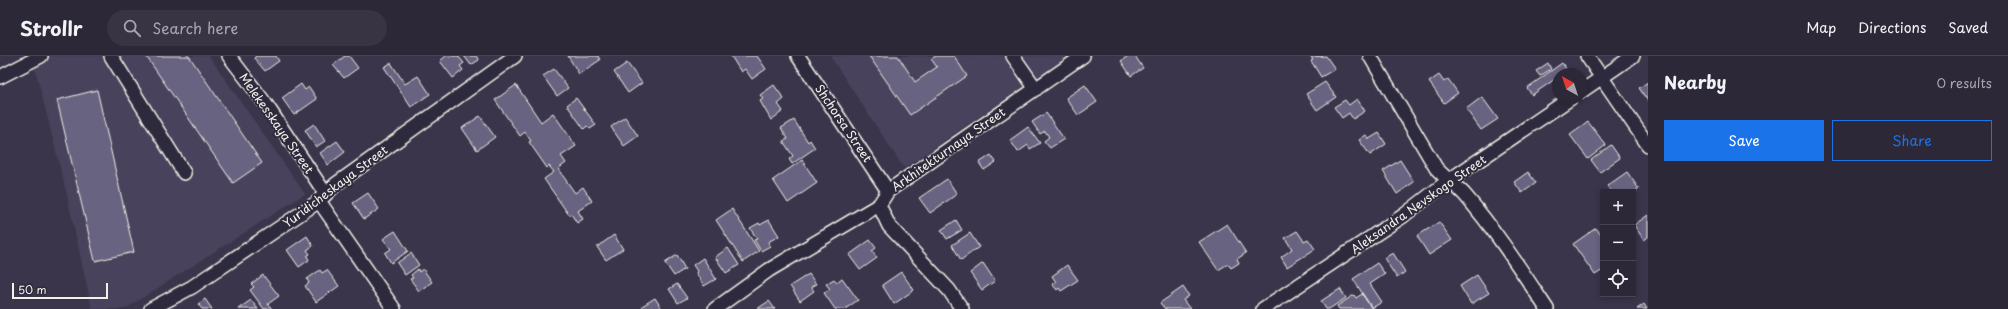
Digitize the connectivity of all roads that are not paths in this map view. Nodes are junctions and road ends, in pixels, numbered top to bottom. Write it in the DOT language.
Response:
graph roads {
  1 [pos="41,56"];
  2 [pos="111,56"];
  3 [pos="229,56"];
  4 [pos="515,56"];
  5 [pos="798,56"];
  6 [pos="1014,56"];
  7 [pos="1083,56"];
  8 [pos="1370,56"];
  9 [pos="1587,56"];
  10 [pos="1633,56"];
  11 [pos="0,77"];
  12 [pos="1602,78"];
  13 [pos="1588,87"];
  14 [pos="1036,89"];
  15 [pos="1562,104"];
  16 [pos="1648,145"];
  17 [pos="184,173"];
  18 [pos="1448,181"];
  19 [pos="888,191"];
  20 [pos="322,197"];
  21 [pos="879,205"];
  22 [pos="151,309"];
  23 [pos="394,309"];
  24 [pos="715,309"];
  25 [pos="962,309"];
  26 [pos="1264,309"];
  27 [pos="1548,309"];
  1 -- 11 [label="street"];
  2 -- 17 [label="street"];
  3 -- 20 [label="street, Melekesskaya Street"];
  4 -- 20 [label="street, Yuridicheskaya Street"];
  5 -- 19 [label="street, Shchorsa Street"];
  6 -- 14 [label="street"];
  7 -- 14 [label="street, Arkhitekturnaya Street"];
  8 -- 18 [label="street"];
  9 -- 12 [label="street"];
  10 -- 12 [label="street"];
  12 -- 13 [label="street"];
  12 -- 16 [label="street"];
  14 -- 19 [label="street, Arkhitekturnaya Street"];
  15 -- 18 [label="street, Aleksandra Nevskogo Street"];
  18 -- 26 [label="street, Aleksandra Nevskogo Street"];
  18 -- 27 [label="street"];
  19 -- 21 [label="street, Arkhitekturnaya Street"];
  20 -- 22 [label="street, Yuridicheskaya Street"];
  20 -- 23 [label="street, Melekesskaya Street"];
  21 -- 24 [label="street, Arkhitekturnaya Street"];
  21 -- 25 [label="street"];
}
